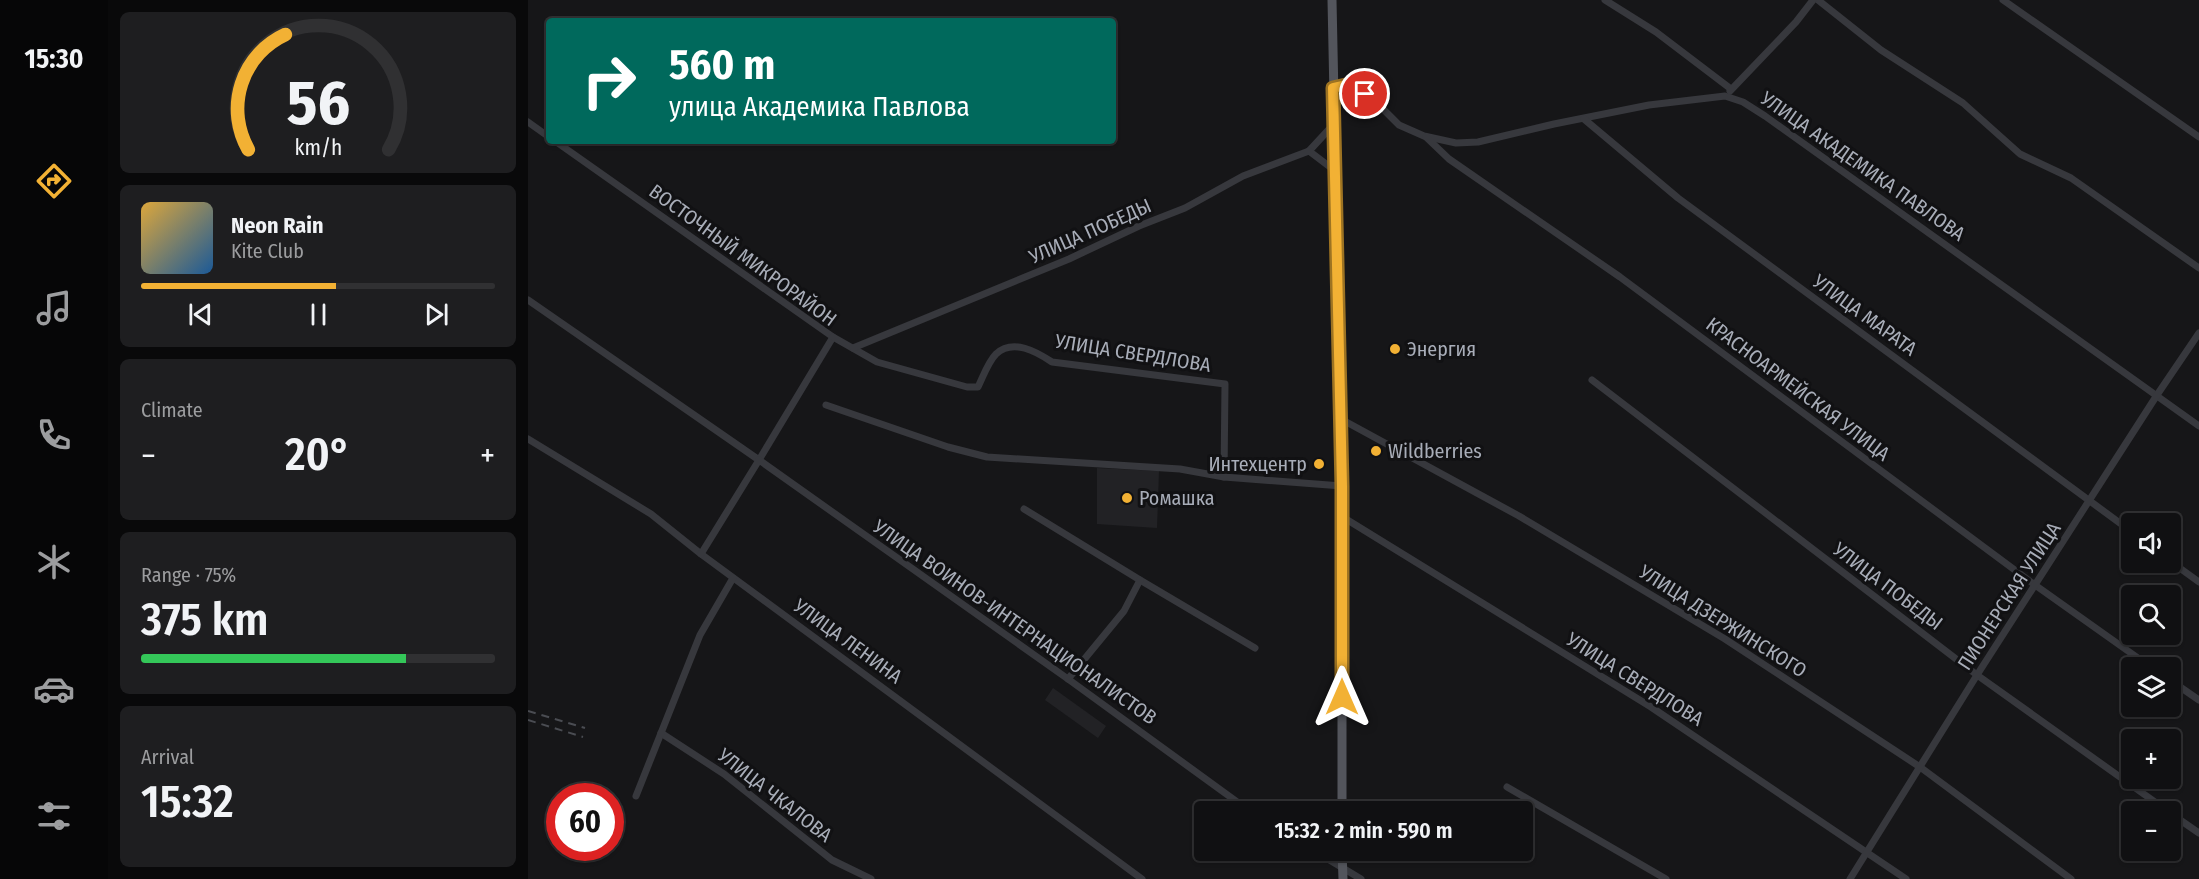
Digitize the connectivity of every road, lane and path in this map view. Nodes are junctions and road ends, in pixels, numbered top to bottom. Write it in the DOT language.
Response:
graph roads {
  1 [pos="1332,0"];
  2 [pos="1605,0"];
  3 [pos="1813,0"];
  4 [pos="1818,0"];
  5 [pos="2003,0"];
  6 [pos="1333,88"];
  7 [pos="1731,89"];
  8 [pos="1725,96"];
  9 [pos="1584,119"];
  10 [pos="528,122"];
  11 [pos="1334,124"];
  12 [pos="546,135"];
  13 [pos="1424,136"];
  14 [pos="2199,137"];
  15 [pos="559,144"];
  16 [pos="1309,151"];
  17 [pos="1334,170"];
  18 [pos="2199,268"];
  19 [pos="528,300"];
  20 [pos="2199,333"];
  21 [pos="833,337"];
  22 [pos="853,348"];
  23 [pos="1592,380"];
  24 [pos="2157,395"];
  25 [pos="826,405"];
  26 [pos="1339,418"];
  27 [pos="2199,426"];
  28 [pos="528,439"];
  29 [pos="759,460"];
  30 [pos="1224,477"];
  31 [pos="1342,486"];
  32 [pos="2089,501"];
  33 [pos="1024,509"];
  34 [pos="1341,516"];
  35 [pos="2121,524"];
  36 [pos="701,554"];
  37 [pos="2181,569"];
  38 [pos="733,578"];
  39 [pos="1140,580"];
  40 [pos="2199,582"];
  41 [pos="2035,585"];
  42 [pos="1255,648"];
  43 [pos="2136,657"];
  44 [pos="1977,675"];
  45 [pos="1068,679"];
  46 [pos="2181,688"];
  47 [pos="2199,700"];
  48 [pos="661,733"];
  49 [pos="1920,767"];
  50 [pos="1507,787"];
  51 [pos="636,796"];
  52 [pos="1236,801"];
  53 [pos="1342,801"];
  54 [pos="2155,801"];
  55 [pos="2181,820"];
  56 [pos="2199,833"];
  57 [pos="1866,852"];
  58 [pos="1332,861"];
  59 [pos="1342,861"];
  60 [pos="1342,867"];
  61 [pos="871,879"];
  62 [pos="1142,879"];
  63 [pos="1343,879"];
  64 [pos="1361,879"];
  65 [pos="1666,879"];
  66 [pos="1850,879"];
  67 [pos="1906,879"];
  68 [pos="2071,879"];
  1 -- 6 [label="main road"];
  2 -- 7 [label="street"];
  3 -- 7 [label="street"];
  4 -- 18 [label="street"];
  5 -- 14 [label="street"];
  6 -- 11 [label="main road"];
  6 -- 13 [label="street"];
  7 -- 8 [label="street"];
  8 -- 9 [label="street"];
  8 -- 24 [label="street, УЛИЦА АКАДЕМИКА ПАВЛОВА"];
  9 -- 13 [label="street"];
  9 -- 32 [label="street, УЛИЦА МАРАТА"];
  10 -- 12 [label="street"];
  11 -- 16 [label="street"];
  11 -- 17 [label="main road"];
  13 -- 41 [label="street, КРАСНОАРМЕЙСКАЯ УЛИЦА"];
  15 -- 21 [label="street, ВОСТОЧНЫЙ МИКРОРАЙОН"];
  16 -- 17 [label="street"];
  16 -- 22 [label="street, УЛИЦА ПОБЕДЫ"];
  17 -- 26 [label="main road"];
  19 -- 29 [label="street"];
  20 -- 24 [label="street, ПИОНЕРСКАЯ УЛИЦА"];
  21 -- 22 [label="street, УЛИЦА СВЕРДЛОВА"];
  21 -- 29 [label="street, ВОСТОЧНЫЙ МИКРОРАЙОН"];
  22 -- 30 [label="street, УЛИЦА СВЕРДЛОВА"];
  23 -- 44 [label="street, УЛИЦА ПОБЕДЫ"];
  24 -- 27 [label="street, УЛИЦА АКАДЕМИКА ПАВЛОВА"];
  24 -- 32 [label="street, ПИОНЕРСКАЯ УЛИЦА"];
  25 -- 30 [label="street"];
  26 -- 31 [label="main road"];
  26 -- 49 [label="street, УЛИЦА ДЗЕРЖИНСКОГО"];
  28 -- 36 [label="street, УЛИЦА ЛЕНИНА"];
  29 -- 36 [label="street, ВОСТОЧНЫЙ МИКРОРАЙОН"];
  29 -- 45 [label="street, УЛИЦА ВОИНОВ-ИНТЕРНАЦИОНАЛИСТОВ"];
  30 -- 31 [label="street"];
  31 -- 34 [label="main road"];
  32 -- 35 [label="street, УЛИЦА МАРАТА"];
  32 -- 41 [label="street, ПИОНЕРСКАЯ УЛИЦА"];
  33 -- 39 [label="street"];
  34 -- 53 [label="main road"];
  34 -- 57 [label="street, УЛИЦА СВЕРДЛОВА"];
  36 -- 38 [label="street, УЛИЦА ЛЕНИНА"];
  37 -- 40 [label="street"];
  38 -- 48 [label="street"];
  38 -- 62 [label="street, УЛИЦА ЛЕНИНА"];
  39 -- 42 [label="street"];
  39 -- 45 [label="street"];
  41 -- 43 [label="street, КРАСНОАРМЕЙСКАЯ УЛИЦА"];
  41 -- 44 [label="street, ПИОНЕРСКАЯ УЛИЦА"];
  44 -- 49 [label="street, ПИОНЕРСКАЯ УЛИЦА"];
  44 -- 54 [label="street, УЛИЦА ПОБЕДЫ"];
  45 -- 52 [label="street, УЛИЦА ВОИНОВ-ИНТЕРНАЦИОНАЛИСТОВ"];
  46 -- 47 [label="street"];
  48 -- 51 [label="street"];
  48 -- 61 [label="street, УЛИЦА ЧКАЛОВА"];
  49 -- 57 [label="street, ПИОНЕРСКАЯ УЛИЦА"];
  49 -- 68 [label="street, УЛИЦА ДЗЕРЖИНСКОГО"];
  50 -- 65 [label="street"];
  55 -- 56 [label="street, УЛИЦА ПОБЕДЫ"];
  57 -- 66 [label="street, ПИОНЕРСКАЯ УЛИЦА"];
  57 -- 67 [label="street, УЛИЦА СВЕРДЛОВА"];
  58 -- 60 [label="street"];
  59 -- 60 [label="main road"];
  60 -- 63 [label="main road"];
  60 -- 64 [label="street"];
}
